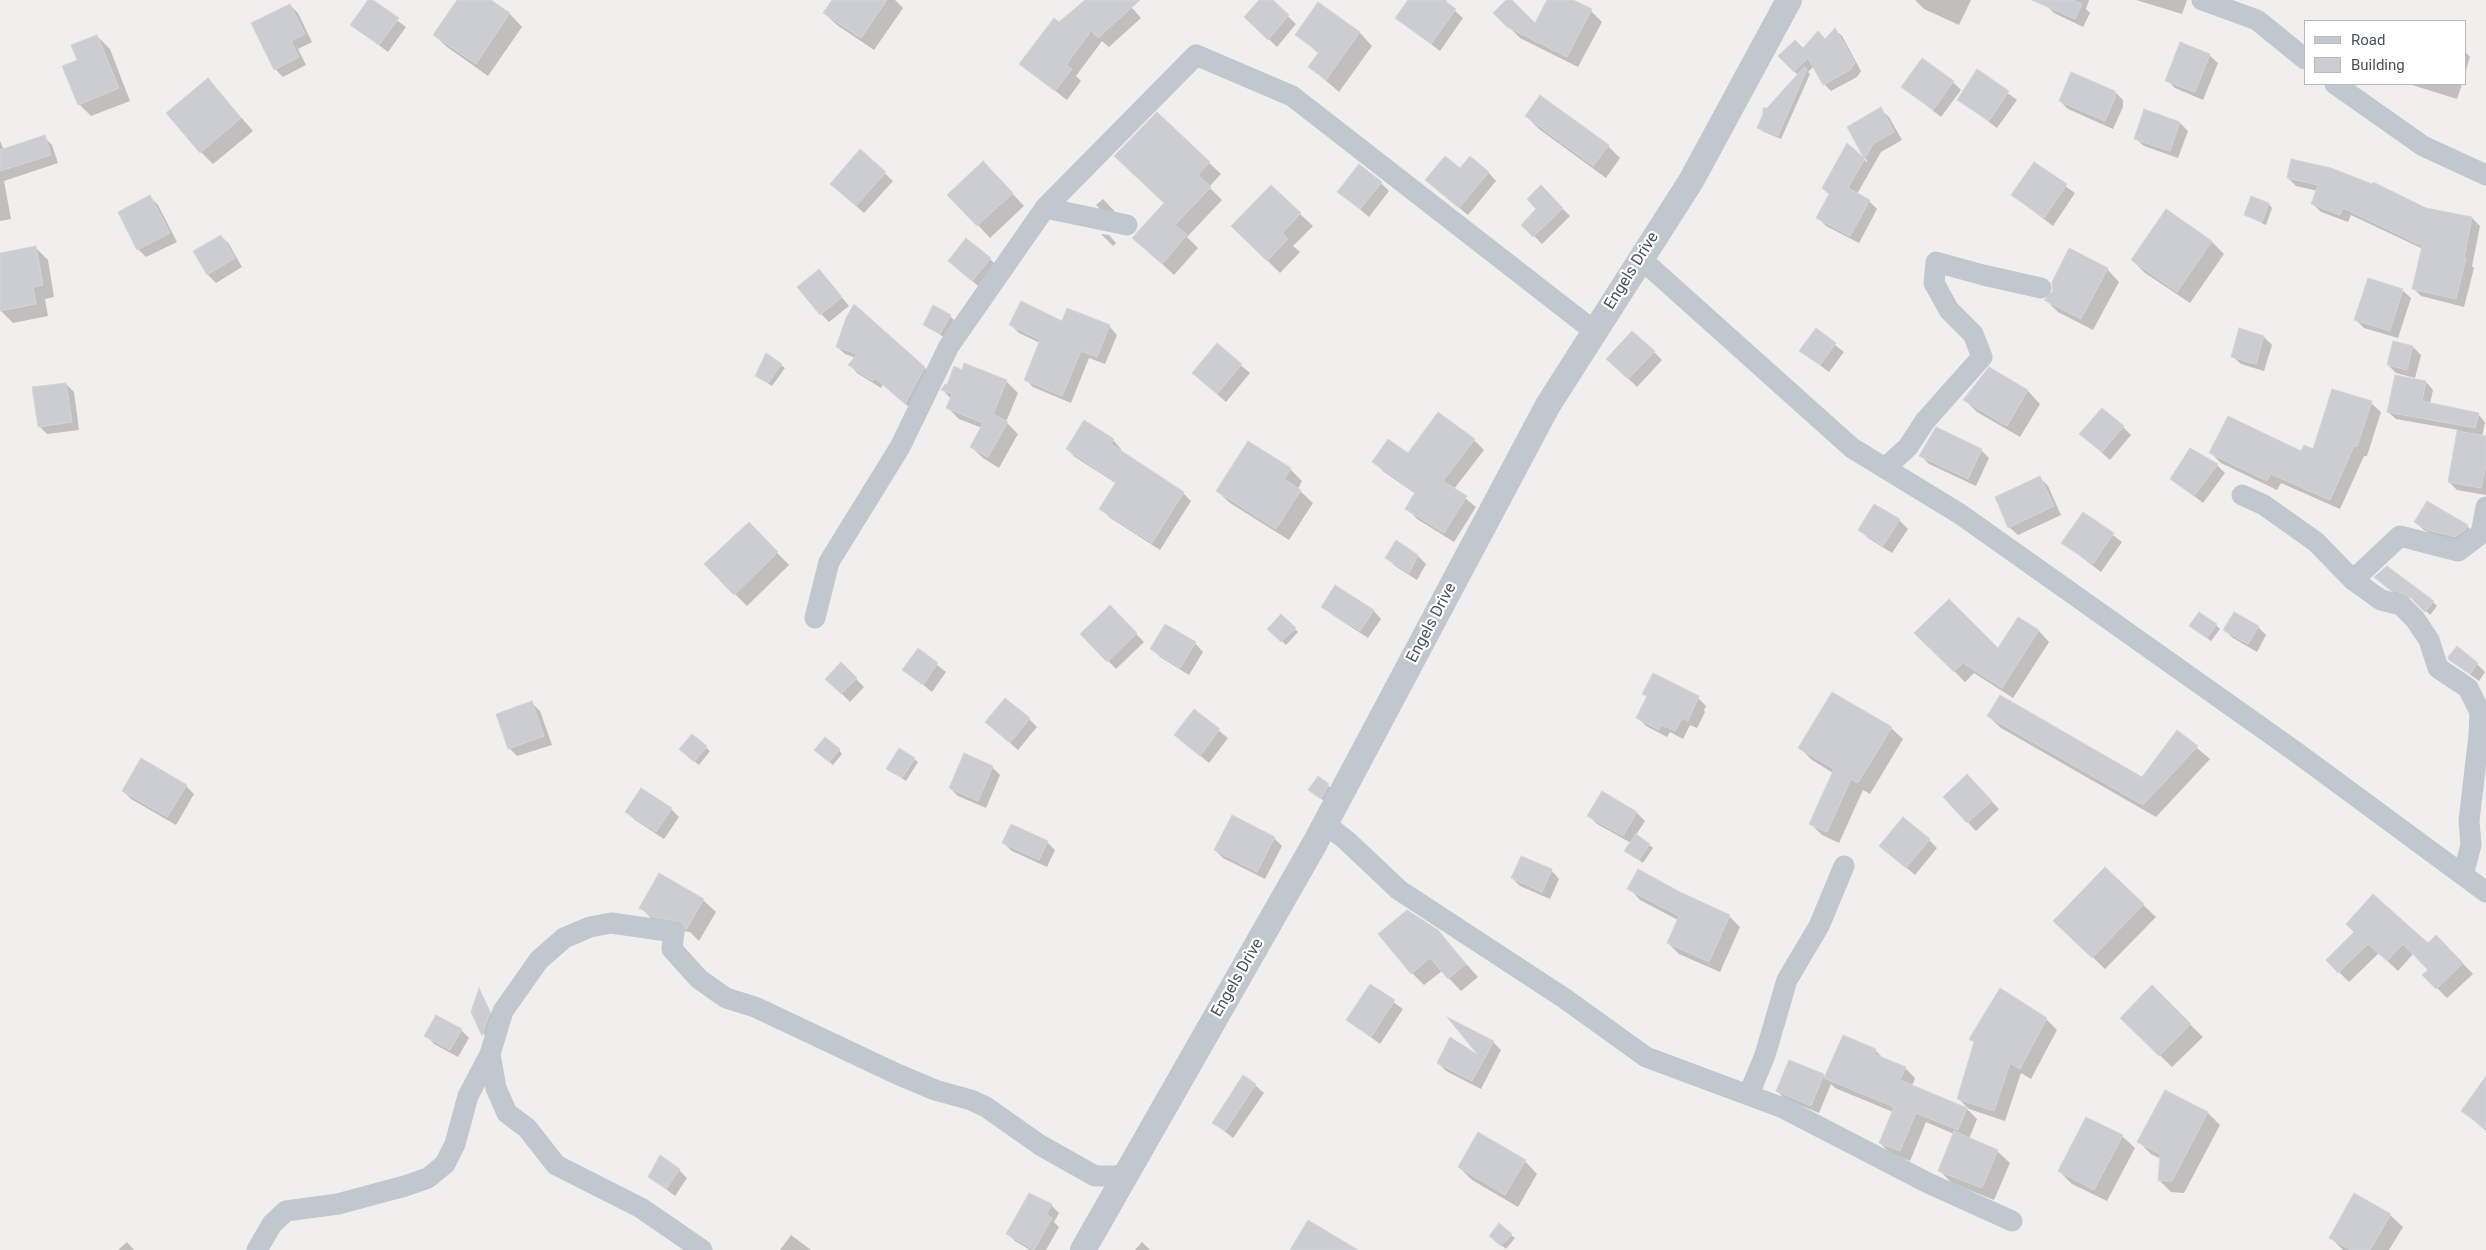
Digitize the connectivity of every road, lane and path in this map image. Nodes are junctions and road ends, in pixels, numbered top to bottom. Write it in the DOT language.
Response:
graph roads {
  1 [pos="1789,0"];
  2 [pos="2202,0"];
  3 [pos="2304,58"];
  4 [pos="2336,85"];
  5 [pos="2486,175"];
  6 [pos="1044,208"];
  7 [pos="1127,225"];
  8 [pos="1640,258"];
  9 [pos="2041,288"];
  10 [pos="1594,331"];
  11 [pos="1885,468"];
  12 [pos="2242,495"];
  13 [pos="2486,507"];
  14 [pos="2353,580"];
  15 [pos="815,618"];
  16 [pos="1325,824"];
  17 [pos="1844,866"];
  18 [pos="2463,876"];
  19 [pos="2486,892"];
  20 [pos="490,1054"];
  21 [pos="1749,1094"];
  22 [pos="1125,1176"];
  23 [pos="2012,1221"];
  24 [pos="257,1250"];
  25 [pos="702,1250"];
  26 [pos="1083,1250"];
  1 -- 8 [label="street, Engels Drive"];
  2 -- 3 [label="street"];
  4 -- 5 [label="street"];
  6 -- 7 [label="street"];
  6 -- 10 [label="street"];
  6 -- 15 [label="street"];
  8 -- 10 [label="street, Engels Drive"];
  8 -- 11 [label="street"];
  9 -- 11 [label="street"];
  10 -- 16 [label="street, Engels Drive"];
  11 -- 18 [label="street"];
  12 -- 14 [label="street"];
  13 -- 14 [label="street"];
  14 -- 18 [label="street"];
  16 -- 21 [label="street"];
  16 -- 22 [label="street, Engels Drive"];
  17 -- 21 [label="street"];
  18 -- 19 [label="street"];
  20 -- 22 [label="street"];
  20 -- 24 [label="street"];
  20 -- 25 [label="street"];
  21 -- 23 [label="street"];
  22 -- 26 [label="street, Engels Drive"];
}
